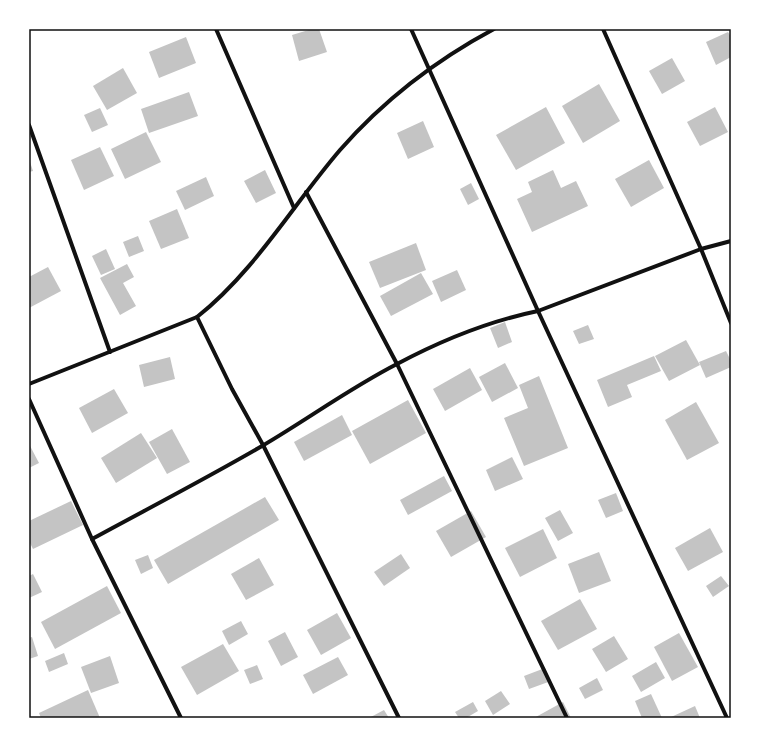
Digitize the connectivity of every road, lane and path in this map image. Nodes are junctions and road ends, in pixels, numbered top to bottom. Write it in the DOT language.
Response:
graph roads {
  1 [pos="216,29"];
  2 [pos="411,29"];
  3 [pos="494,29"];
  4 [pos="603,29"];
  5 [pos="429,68"];
  6 [pos="29,125"];
  7 [pos="306,192"];
  8 [pos="294,208"];
  9 [pos="731,241"];
  10 [pos="701,249"];
  11 [pos="538,311"];
  12 [pos="197,317"];
  13 [pos="731,323"];
  14 [pos="110,352"];
  15 [pos="397,364"];
  16 [pos="29,384"];
  17 [pos="29,398"];
  18 [pos="263,445"];
  19 [pos="92,538"];
  20 [pos="180,718"];
  21 [pos="399,718"];
  22 [pos="567,718"];
  23 [pos="726,718"];
  1 -- 8 [label="street"];
  2 -- 5 [label="street"];
  3 -- 5 [label="street"];
  4 -- 10 [label="street"];
  5 -- 7 [label="street"];
  5 -- 11 [label="street"];
  6 -- 14 [label="street"];
  7 -- 8 [label="street"];
  7 -- 15 [label="street"];
  8 -- 12 [label="street"];
  9 -- 10 [label="street"];
  10 -- 11 [label="street"];
  10 -- 13 [label="street"];
  11 -- 15 [label="street"];
  11 -- 23 [label="street"];
  12 -- 14 [label="street"];
  12 -- 18 [label="street"];
  14 -- 16 [label="street"];
  15 -- 18 [label="street"];
  15 -- 22 [label="street"];
  17 -- 19 [label="street"];
  18 -- 19 [label="street"];
  18 -- 21 [label="street"];
  19 -- 20 [label="street"];
}
